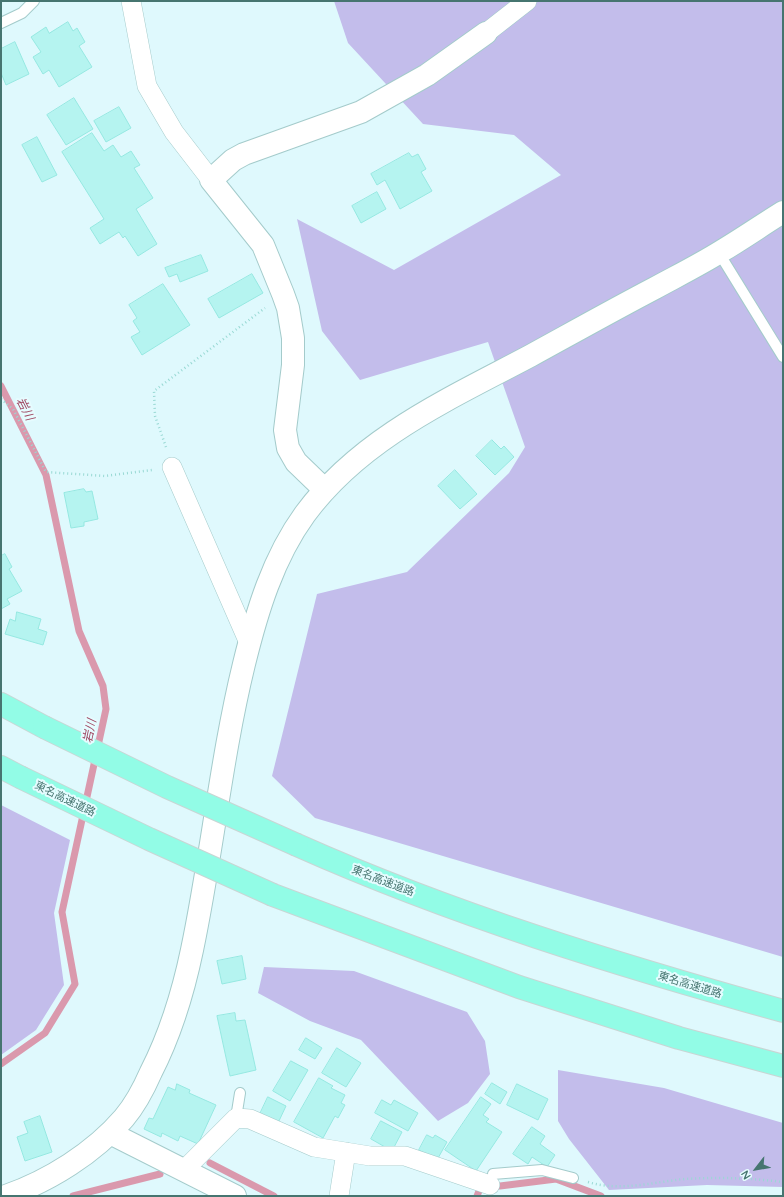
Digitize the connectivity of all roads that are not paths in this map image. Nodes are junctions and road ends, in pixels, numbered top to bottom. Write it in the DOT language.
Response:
graph roads {
  1 [pos="34,1"];
  2 [pos="131,1"];
  3 [pos="527,1"];
  4 [pos="1,23"];
  5 [pos="486,33"];
  6 [pos="211,180"];
  7 [pos="783,212"];
  8 [pos="719,253"];
  9 [pos="783,358"];
  10 [pos="172,467"];
  11 [pos="324,490"];
  12 [pos="249,643"];
  13 [pos="1,704"];
  14 [pos="1,767"];
  15 [pos="783,1011"];
  16 [pos="783,1066"];
  17 [pos="240,1093"];
  18 [pos="236,1118"];
  19 [pos="110,1133"];
  20 [pos="346,1152"];
  21 [pos="184,1170"];
  22 [pos="573,1178"];
  23 [pos="490,1185"];
  24 [pos="6,1196"];
  25 [pos="235,1196"];
  26 [pos="339,1196"];
  1 -- 4 [label="lane"];
  2 -- 6 [label="street"];
  3 -- 5 [label="street"];
  5 -- 6 [label="street"];
  6 -- 11 [label="street"];
  7 -- 8 [label="street"];
  8 -- 9 [label="lane"];
  8 -- 11 [label="street"];
  10 -- 12 [label="street"];
  11 -- 12 [label="street"];
  12 -- 19 [label="street"];
  13 -- 15 [label="highway, 東名高速道路, bridge"];
  14 -- 16 [label="highway, 東名高速道路, bridge"];
  17 -- 18 [label="lane"];
  18 -- 20 [label="street"];
  18 -- 21 [label="street"];
  19 -- 21 [label="street"];
  19 -- 24 [label="street"];
  20 -- 23 [label="street"];
  20 -- 26 [label="street"];
  21 -- 25 [label="street"];
  22 -- 23 [label="lane"];
}
